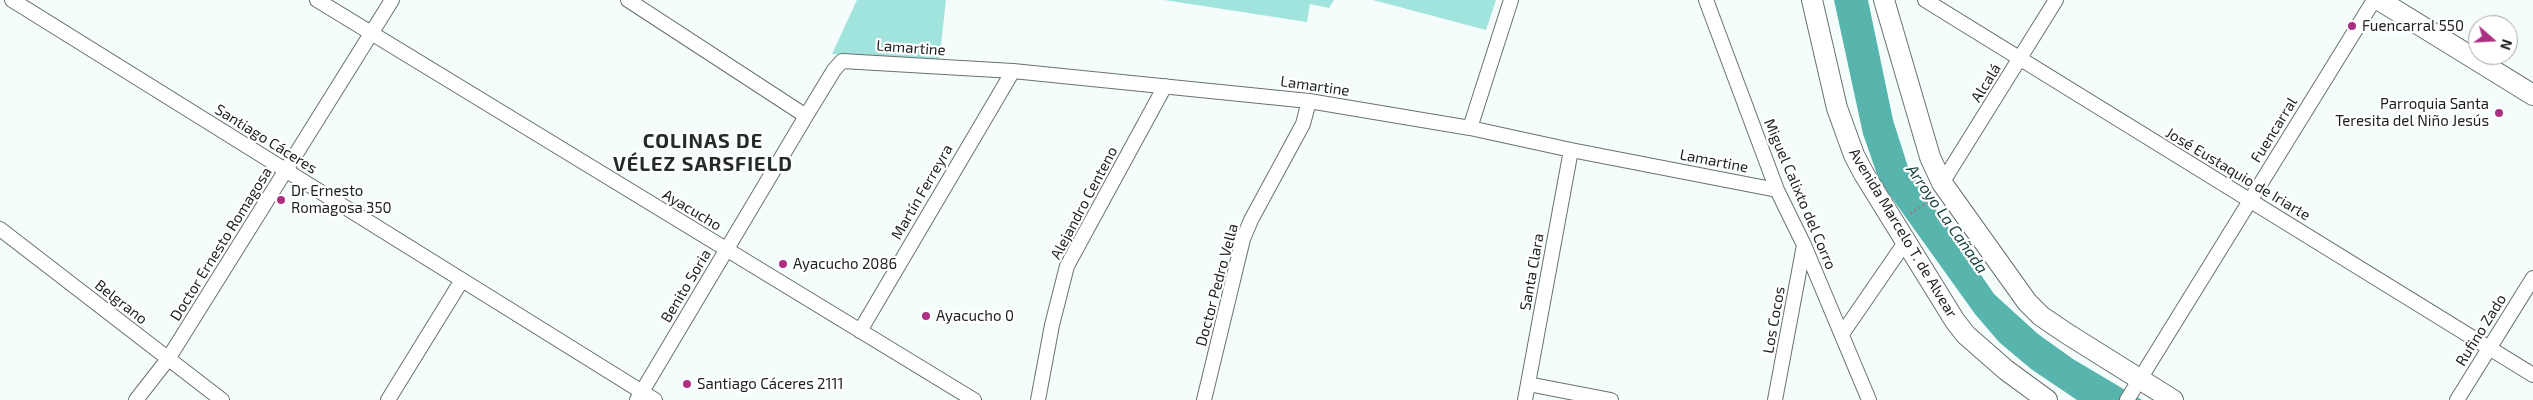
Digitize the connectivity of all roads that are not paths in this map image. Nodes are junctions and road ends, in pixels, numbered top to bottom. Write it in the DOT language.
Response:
graph roads {
  1 [pos="12,0"];
  2 [pos="317,0"];
  3 [pos="392,0"];
  4 [pos="628,0"];
  5 [pos="1511,0"];
  6 [pos="1706,0"];
  7 [pos="1812,0"];
  8 [pos="1884,0"];
  9 [pos="1925,0"];
  10 [pos="2056,0"];
  11 [pos="2374,0"];
  12 [pos="2379,0"];
  13 [pos="371,33"];
  14 [pos="2019,60"];
  15 [pos="842,61"];
  16 [pos="1013,71"];
  17 [pos="1165,86"];
  18 [pos="2533,95"];
  19 [pos="1309,101"];
  20 [pos="806,116"];
  21 [pos="1470,128"];
  22 [pos="1571,150"];
  23 [pos="286,170"];
  24 [pos="1944,186"];
  25 [pos="1778,190"];
  26 [pos="2250,200"];
  27 [pos="0,228"];
  28 [pos="1901,233"];
  29 [pos="1804,245"];
  30 [pos="726,250"];
  31 [pos="2533,278"];
  32 [pos="462,280"];
  33 [pos="860,331"];
  34 [pos="1842,334"];
  35 [pos="2489,348"];
  36 [pos="168,359"];
  37 [pos="2533,375"];
  38 [pos="1528,384"];
  39 [pos="2133,390"];
  40 [pos="639,396"];
  41 [pos="136,400"];
  42 [pos="222,400"];
  43 [pos="388,400"];
  44 [pos="655,400"];
  45 [pos="974,400"];
  46 [pos="1038,400"];
  47 [pos="1204,400"];
  48 [pos="1525,400"];
  49 [pos="1611,400"];
  50 [pos="1775,400"];
  51 [pos="1869,400"];
  52 [pos="2047,400"];
  53 [pos="2173,400"];
  54 [pos="2457,400"];
  1 -- 23 [label="street, Santiago Cáceres"];
  2 -- 13 [label="street, Ayacucho"];
  3 -- 13 [label="street, Doctor Ernesto Romagosa"];
  4 -- 20 [label="street"];
  5 -- 21 [label="street"];
  6 -- 25 [label="street, Miguel Calixto del Corro"];
  7 -- 28 [label="main road, Avenida Marcelo T. de Alvear"];
  8 -- 24 [label="main road"];
  9 -- 14 [label="street, José Eustaquio de Iriarte"];
  10 -- 14 [label="street, Alcalá"];
  11 -- 26 [label="street, Fuencarral"];
  12 -- 18 [label="main road"];
  13 -- 23 [label="street, Doctor Ernesto Romagosa"];
  13 -- 30 [label="street, Ayacucho"];
  14 -- 24 [label="street, Alcalá"];
  14 -- 26 [label="street, José Eustaquio de Iriarte"];
  15 -- 16 [label="street, Lamartine"];
  15 -- 20 [label="street, Benito Soria"];
  16 -- 17 [label="street, Lamartine"];
  16 -- 33 [label="street, Martín Ferreyra"];
  17 -- 19 [label="street, Lamartine"];
  17 -- 46 [label="street, Alejandro Centeno"];
  19 -- 21 [label="street, Lamartine"];
  19 -- 47 [label="street, Doctor Pedro Vella"];
  20 -- 30 [label="street, Benito Soria"];
  21 -- 22 [label="street, Lamartine"];
  22 -- 25 [label="street, Lamartine"];
  22 -- 38 [label="street, Santa Clara"];
  23 -- 32 [label="street, Santiago Cáceres"];
  23 -- 36 [label="street, Doctor Ernesto Romagosa"];
  24 -- 39 [label="main road"];
  25 -- 29 [label="street, Miguel Calixto del Corro"];
  26 -- 35 [label="street, José Eustaquio de Iriarte"];
  26 -- 39 [label="street, Fuencarral"];
  27 -- 36 [label="street, Belgrano"];
  28 -- 34 [label="street"];
  28 -- 52 [label="main road, Avenida Marcelo T. de Alvear"];
  29 -- 34 [label="street, Miguel Calixto del Corro"];
  29 -- 50 [label="street, Los Cocos"];
  30 -- 33 [label="street, Ayacucho"];
  30 -- 40 [label="street, Benito Soria"];
  31 -- 35 [label="street, Rufino Zado"];
  32 -- 40 [label="street, Santiago Cáceres"];
  32 -- 43 [label="street"];
  33 -- 45 [label="street, Ayacucho"];
  34 -- 51 [label="street, Miguel Calixto del Corro"];
  35 -- 37 [label="street, José Eustaquio de Iriarte"];
  35 -- 54 [label="street, Rufino Zado"];
  36 -- 41 [label="street, Doctor Ernesto Romagosa"];
  36 -- 42 [label="street, Belgrano"];
  38 -- 48 [label="street, Santa Clara"];
  38 -- 49 [label="street"];
  39 -- 53 [label="main road"];
  40 -- 44 [label="street, Santiago Cáceres"];
}
